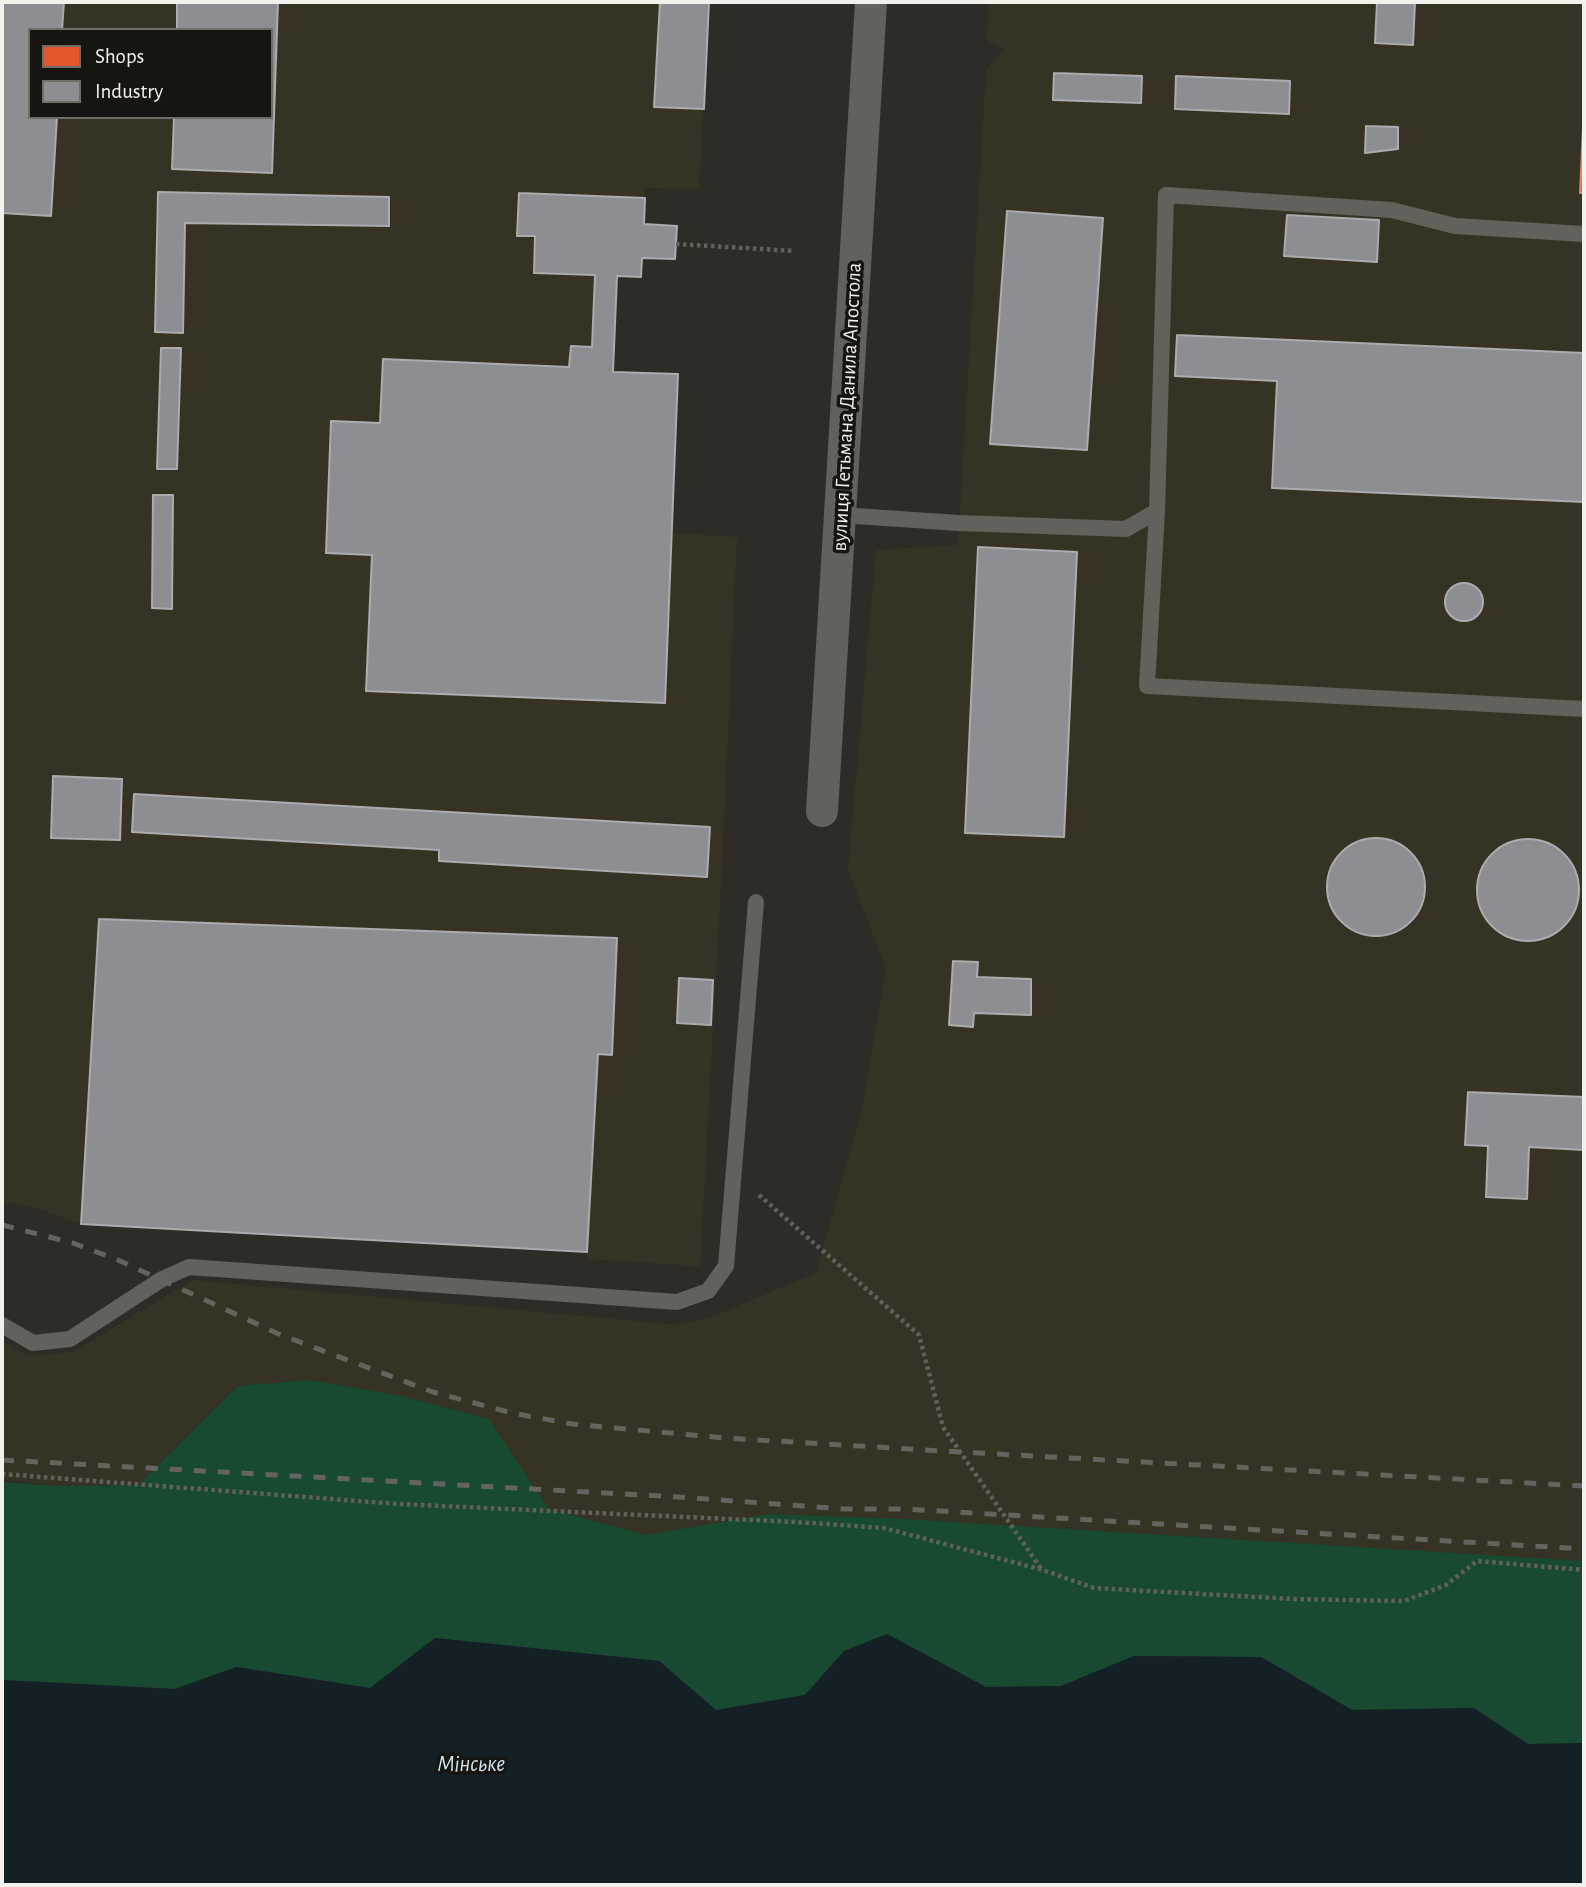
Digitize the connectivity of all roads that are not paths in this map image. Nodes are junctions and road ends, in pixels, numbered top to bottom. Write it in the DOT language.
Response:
graph roads {
  1 [pos="871,2"];
  2 [pos="1584,233"];
  3 [pos="1157,511"];
  4 [pos="840,515"];
  5 [pos="1584,709"];
  6 [pos="822,811"];
  7 [pos="756,902"];
  8 [pos="2,1325"];
  1 -- 4 [label="street, вулиця Гетьмана Данила Апостола"];
  2 -- 3 [label="lane"];
  3 -- 4 [label="lane"];
  3 -- 5 [label="lane"];
  4 -- 6 [label="street, вулиця Гетьмана Данила Апостола"];
  7 -- 8 [label="lane"];
}
